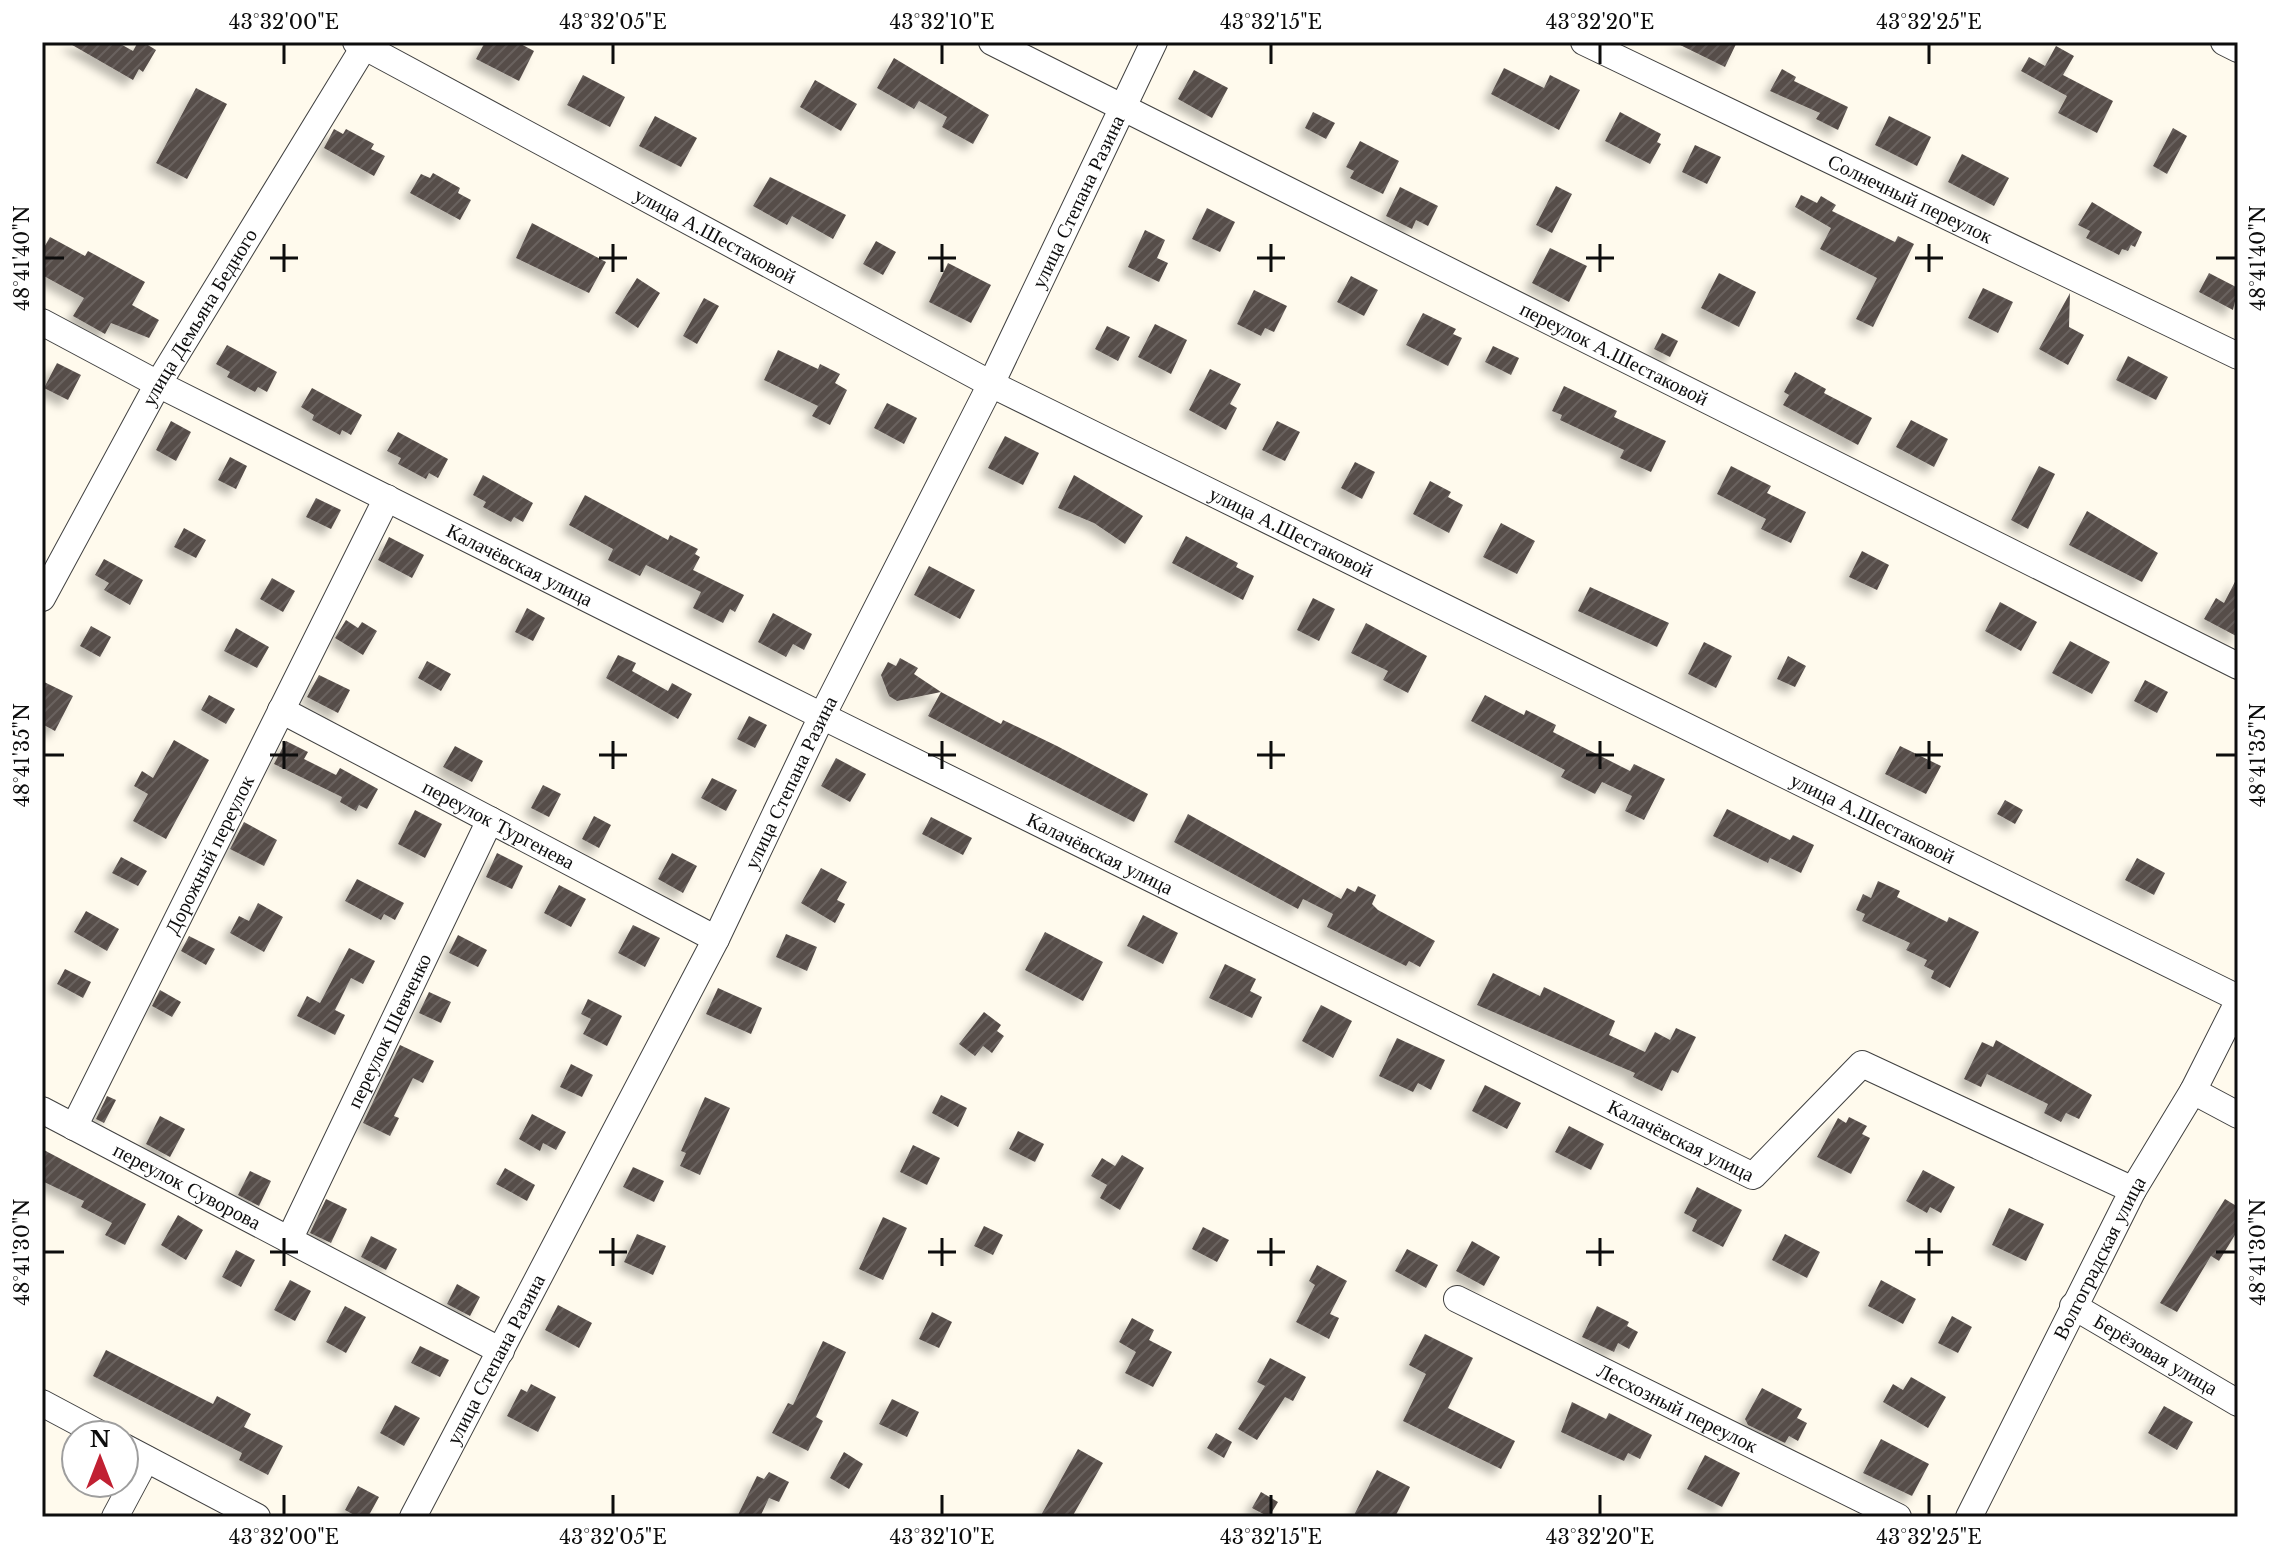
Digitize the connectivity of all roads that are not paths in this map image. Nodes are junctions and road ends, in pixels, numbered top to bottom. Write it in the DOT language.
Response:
graph roads {
  1 [pos="992,42"];
  2 [pos="1154,42"];
  3 [pos="1584,42"];
  4 [pos="2224,42"];
  5 [pos="363,44"];
  6 [pos="2238,49"];
  7 [pos="1122,111"];
  8 [pos="42,322"];
  9 [pos="2238,356"];
  10 [pos="158,384"];
  11 [pos="991,384"];
  12 [pos="387,498"];
  13 [pos="42,598"];
  14 [pos="2238,666"];
  15 [pos="281,710"];
  16 [pos="822,716"];
  17 [pos="490,820"];
  18 [pos="716,939"];
  19 [pos="2238,1000"];
  20 [pos="2193,1091"];
  21 [pos="42,1110"];
  22 [pos="2238,1115"];
  23 [pos="74,1127"];
  24 [pos="2133,1190"];
  25 [pos="289,1240"];
  26 [pos="1457,1299"];
  27 [pos="2073,1306"];
  28 [pos="501,1351"];
  29 [pos="42,1403"];
  30 [pos="2238,1403"];
  31 [pos="72,1419"];
  32 [pos="140,1456"];
  33 [pos="257,1517"];
  34 [pos="413,1517"];
  35 [pos="1898,1517"];
  36 [pos="1969,1517"];
  1 -- 7 [label="street, переулок А.Шестаковой"];
  2 -- 7 [label="street, улица Степана Разина"];
  3 -- 9 [label="street, Солнечный переулок"];
  4 -- 6 [label="street"];
  5 -- 10 [label="street, улица Демьяна Бедного"];
  5 -- 11 [label="street, улица А.Шестаковой"];
  7 -- 11 [label="street, улица Степана Разина"];
  7 -- 14 [label="street, переулок А.Шестаковой"];
  8 -- 10 [label="street, Калачёвская улица"];
  10 -- 12 [label="street, Калачёвская улица"];
  10 -- 13 [label="street, улица Демьяна Бедного"];
  11 -- 16 [label="street, улица Степана Разина"];
  11 -- 19 [label="street, улица А.Шестаковой"];
  12 -- 15 [label="street, Дорожный переулок"];
  12 -- 16 [label="street, Калачёвская улица"];
  15 -- 17 [label="street, переулок Тургенева"];
  15 -- 23 [label="street, Дорожный переулок"];
  16 -- 18 [label="street, улица Степана Разина"];
  16 -- 24 [label="street, Калачёвская улица"];
  17 -- 18 [label="street, переулок Тургенева"];
  17 -- 25 [label="street, переулок Шевченко"];
  18 -- 28 [label="street, улица Степана Разина"];
  19 -- 20 [label="street, Волгоградская улица"];
  20 -- 22 [label="street"];
  20 -- 24 [label="street, Волгоградская улица"];
  21 -- 23 [label="street, переулок Суворова"];
  23 -- 25 [label="street, переулок Суворова"];
  24 -- 27 [label="street, Волгоградская улица"];
  25 -- 28 [label="street, переулок Суворова"];
  26 -- 35 [label="street, Лесхозный переулок"];
  27 -- 30 [label="street, Берёзовая улица"];
  27 -- 36 [label="street, Волгоградская улица"];
  28 -- 34 [label="street, улица Степана Разина"];
  29 -- 31 [label="street"];
  32 -- 33 [label="street"];
}
